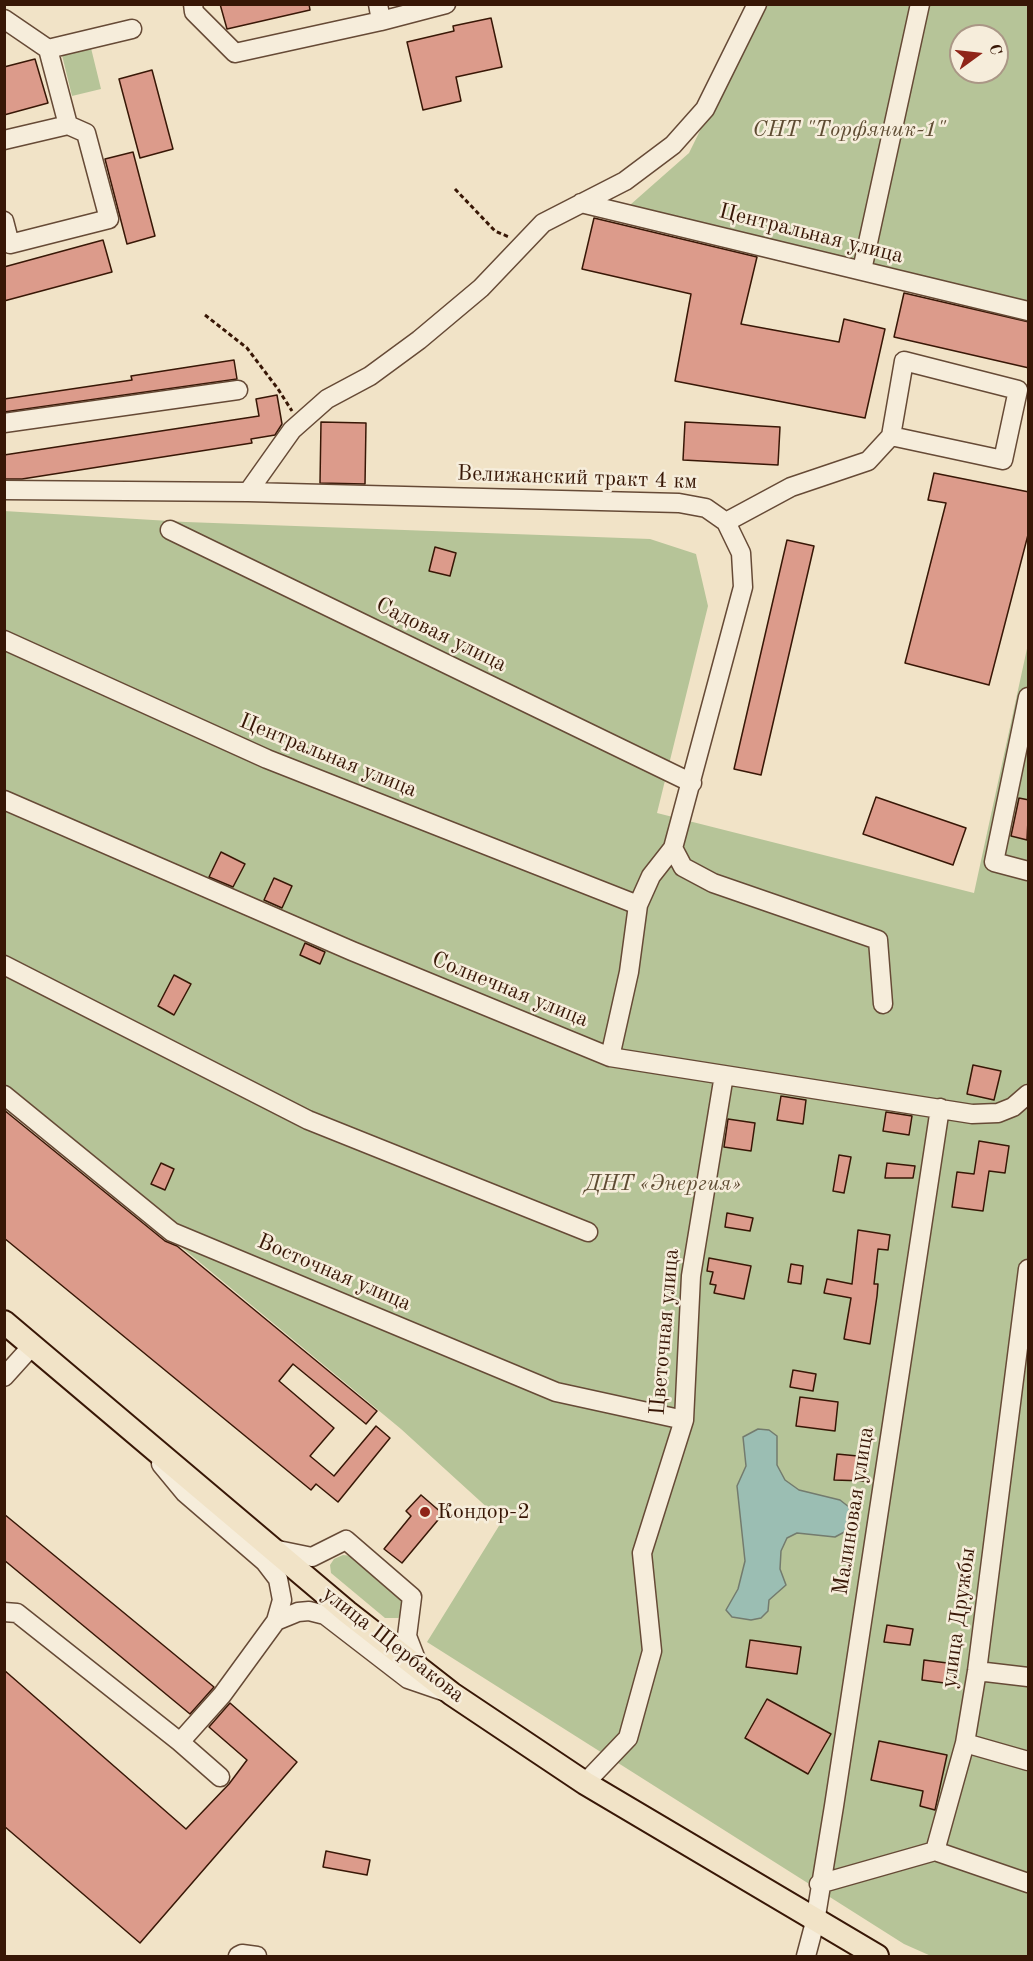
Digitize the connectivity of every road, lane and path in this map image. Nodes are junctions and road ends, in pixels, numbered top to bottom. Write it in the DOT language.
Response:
graph roads {
  1 [pos="193,4"];
  2 [pos="446,4"];
  3 [pos="757,4"];
  4 [pos="920,4"];
  5 [pos="379,13"];
  6 [pos="4,19"];
  7 [pos="132,29"];
  8 [pos="48,49"];
  9 [pos="68,125"];
  10 [pos="4,141"];
  11 [pos="455,189"];
  12 [pos="581,203"];
  13 [pos="4,221"];
  14 [pos="522,243"];
  15 [pos="862,270"];
  16 [pos="1029,311"];
  17 [pos="205,315"];
  18 [pos="238,390"];
  19 [pos="4,423"];
  20 [pos="299,423"];
  21 [pos="891,436"];
  22 [pos="4,490"];
  23 [pos="248,492"];
  24 [pos="726,522"];
  25 [pos="170,530"];
  26 [pos="4,640"];
  27 [pos="1029,697"];
  28 [pos="692,783"];
  29 [pos="4,800"];
  30 [pos="673,848"];
  31 [pos="1029,871"];
  32 [pos="638,905"];
  33 [pos="4,964"];
  34 [pos="883,1004"];
  35 [pos="609,1057"];
  36 [pos="724,1075"];
  37 [pos="4,1095"];
  38 [pos="1026,1097"];
  39 [pos="940,1108"];
  40 [pos="588,1232"];
  41 [pos="1029,1269"];
  42 [pos="4,1322"];
  43 [pos="32,1346"];
  44 [pos="4,1377"];
  45 [pos="684,1419"];
  46 [pos="140,1437"];
  47 [pos="273,1549"];
  48 [pos="4,1612"];
  49 [pos="276,1621"];
  50 [pos="419,1667"];
  51 [pos="977,1671"];
  52 [pos="1029,1677"];
  53 [pos="452,1694"];
  54 [pos="180,1742"];
  55 [pos="965,1743"];
  56 [pos="1029,1761"];
  57 [pos="219,1777"];
  58 [pos="585,1783"];
  59 [pos="935,1851"];
  60 [pos="1029,1883"];
  61 [pos="819,1884"];
  62 [pos="815,1922"];
  63 [pos="238,1956"];
  64 [pos="257,1956"];
  65 [pos="792,1956"];
  66 [pos="806,1956"];
  67 [pos="877,1956"];
  1 -- 5 [label="street"];
  2 -- 5 [label="street"];
  3 -- 12 [label="street"];
  4 -- 15 [label="street"];
  6 -- 8 [label="street"];
  7 -- 8 [label="street"];
  8 -- 9 [label="street"];
  9 -- 10 [label="street"];
  9 -- 13 [label="street"];
  11 -- 14 [label="path"];
  12 -- 14 [label="street"];
  12 -- 15 [label="street, Центральная улица"];
  14 -- 20 [label="street"];
  15 -- 16 [label="street, Центральная улица"];
  17 -- 20 [label="path"];
  18 -- 19 [label="street"];
  20 -- 23 [label="street"];
  21 -- 21 [label="street"];
  21 -- 24 [label="street"];
  22 -- 23 [label="street, Велижанский тракт 4 км"];
  23 -- 24 [label="street, Велижанский тракт 4 км"];
  24 -- 28 [label="street"];
  25 -- 28 [label="street, Садовая улица"];
  26 -- 32 [label="street, Центральная улица"];
  27 -- 31 [label="street"];
  28 -- 30 [label="street"];
  29 -- 35 [label="street, Солнечная улица"];
  30 -- 32 [label="street"];
  30 -- 34 [label="street"];
  32 -- 35 [label="street"];
  33 -- 40 [label="street"];
  35 -- 36 [label="street, Солнечная улица"];
  36 -- 39 [label="street, Солнечная улица"];
  36 -- 45 [label="street, Цветочная улица"];
  37 -- 45 [label="street, Восточная улица"];
  38 -- 39 [label="street, Солнечная улица"];
  39 -- 61 [label="street, Малиновая улица"];
  41 -- 51 [label="street, улица Дружбы"];
  42 -- 43 [label="main road, улица Щербакова"];
  43 -- 44 [label="street"];
  43 -- 46 [label="main road, улица Щербакова"];
  45 -- 58 [label="street, Цветочная улица"];
  46 -- 47 [label="main road, улица Щербакова"];
  46 -- 49 [label="street"];
  47 -- 50 [label="main road, улица Щербакова"];
  47 -- 50 [label="street"];
  48 -- 54 [label="street"];
  49 -- 53 [label="street"];
  49 -- 54 [label="street"];
  50 -- 53 [label="main road, улица Щербакова"];
  51 -- 52 [label="street"];
  51 -- 55 [label="street, улица Дружбы"];
  53 -- 58 [label="main road, улица Щербакова"];
  54 -- 57 [label="street"];
  55 -- 56 [label="street"];
  55 -- 59 [label="street, улица Дружбы"];
  58 -- 62 [label="main road, улица Щербакова"];
  59 -- 60 [label="street"];
  59 -- 61 [label="street"];
  61 -- 62 [label="street, Малиновая улица"];
  62 -- 65 [label="street"];
  62 -- 66 [label="street, Малиновая улица"];
  62 -- 67 [label="main road, улица Щербакова"];
  63 -- 64 [label="street"];
}
